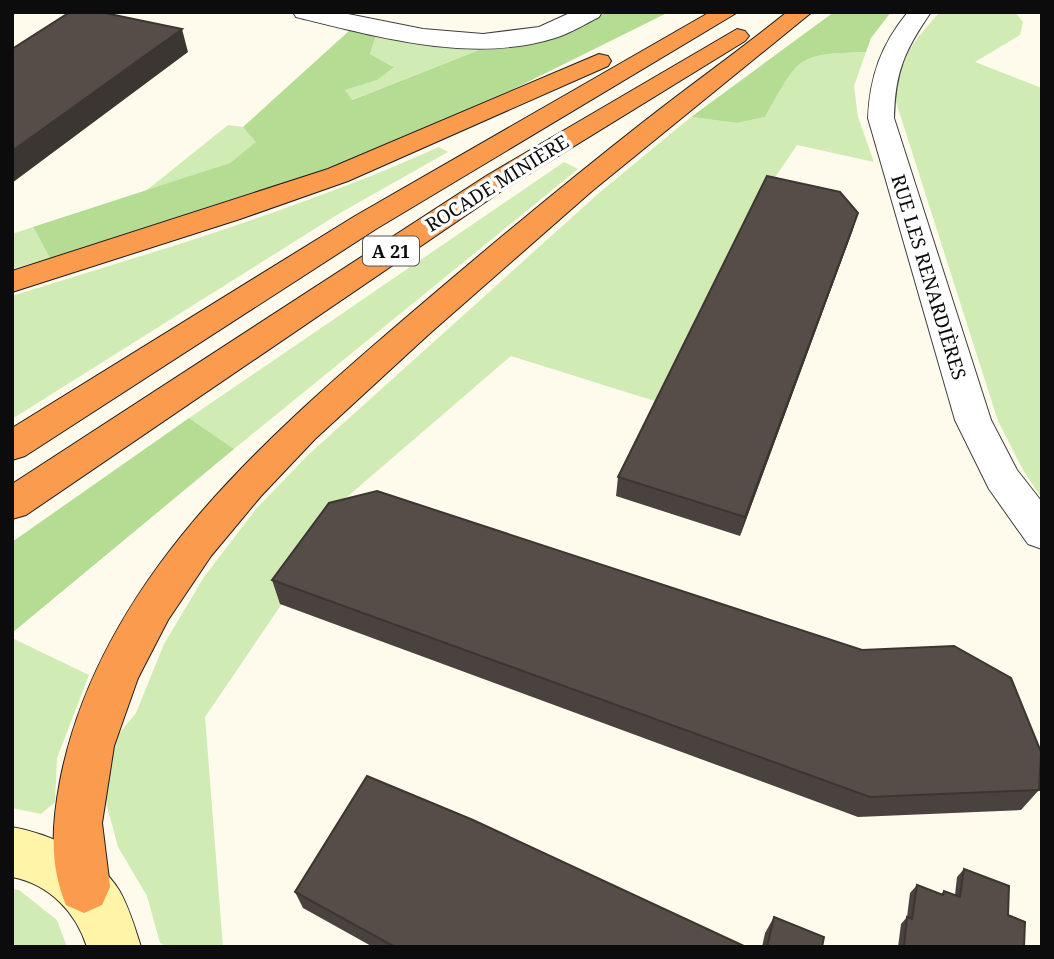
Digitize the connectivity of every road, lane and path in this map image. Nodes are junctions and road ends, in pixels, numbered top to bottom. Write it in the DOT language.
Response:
graph roads {
  1 [pos="304,12"];
  2 [pos="591,12"];
  3 [pos="706,12"];
  4 [pos="727,12"];
  5 [pos="779,12"];
  6 [pos="801,12"];
  7 [pos="920,12"];
  8 [pos="12,282"];
  9 [pos="12,446"];
  10 [pos="12,503"];
  11 [pos="1042,533"];
  12 [pos="12,852"];
  13 [pos="84,887"];
  14 [pos="114,947"];
  1 -- 2 [label="street"];
  3 -- 8 [label="highway"];
  4 -- 9 [label="highway, ROCADE MINIÈRE / A 21"];
  5 -- 10 [label="highway, ROCADE MINIÈRE / A 21"];
  6 -- 13 [label="highway"];
  7 -- 11 [label="street, RUE LES RENARDIÈRES"];
  12 -- 13 [label="main road"];
  13 -- 14 [label="main road"];
}
